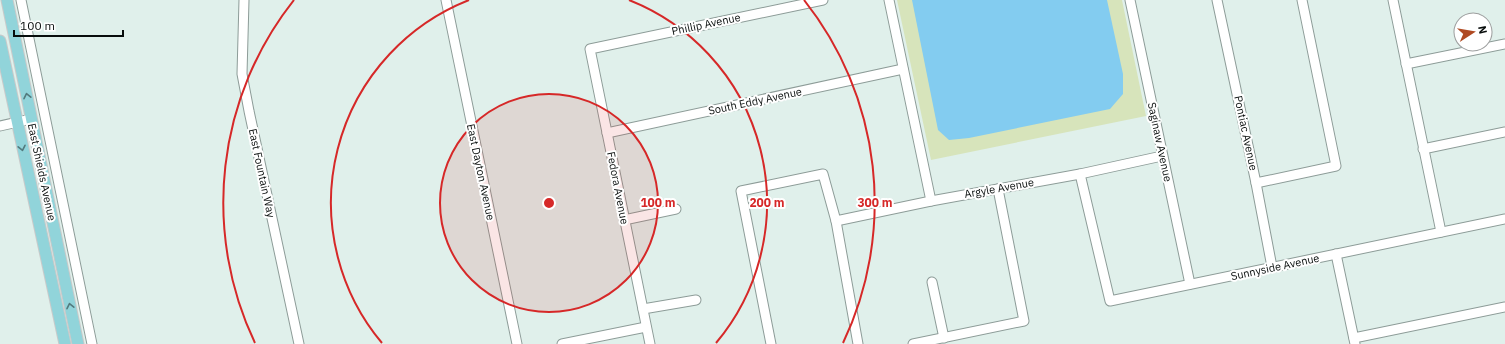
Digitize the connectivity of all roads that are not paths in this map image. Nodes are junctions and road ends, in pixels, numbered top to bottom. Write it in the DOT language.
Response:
graph roads {
  1 [pos="7,0"];
  2 [pos="21,0"];
  3 [pos="244,0"];
  4 [pos="446,0"];
  5 [pos="822,0"];
  6 [pos="889,0"];
  7 [pos="1130,0"];
  8 [pos="1217,0"];
  9 [pos="1302,0"];
  10 [pos="1392,0"];
  11 [pos="0,42"];
  12 [pos="1505,44"];
  13 [pos="590,49"];
  14 [pos="1406,64"];
  15 [pos="903,69"];
  16 [pos="31,118"];
  17 [pos="17,122"];
  18 [pos="0,126"];
  19 [pos="1505,132"];
  20 [pos="607,133"];
  21 [pos="1424,149"];
  22 [pos="1162,156"];
  23 [pos="1080,174"];
  24 [pos="1256,182"];
  25 [pos="998,189"];
  26 [pos="931,200"];
  27 [pos="676,209"];
  28 [pos="1505,219"];
  29 [pos="624,220"];
  30 [pos="836,222"];
  31 [pos="1441,232"];
  32 [pos="1336,254"];
  33 [pos="1272,267"];
  34 [pos="932,282"];
  35 [pos="1190,284"];
  36 [pos="696,300"];
  37 [pos="1505,306"];
  38 [pos="643,309"];
  39 [pos="646,327"];
  40 [pos="944,338"];
  41 [pos="1355,341"];
  42 [pos="65,344"];
  43 [pos="78,344"];
  44 [pos="92,344"];
  45 [pos="299,344"];
  46 [pos="516,344"];
  47 [pos="562,344"];
  48 [pos="650,344"];
  49 [pos="772,344"];
  50 [pos="858,344"];
  51 [pos="913,344"];
  16 -- 1 [label="main road, East Shields Avenue, one-way"];
  2 -- 44 [label="street, East Shields Avenue"];
  3 -- 45 [label="street, East Fountain Way"];
  4 -- 46 [label="street, East Dayton Avenue"];
  5 -- 13 [label="street, Phillip Avenue"];
  6 -- 15 [label="street"];
  7 -- 22 [label="street, Saginaw Avenue"];
  8 -- 24 [label="street, Pontiac Avenue"];
  9 -- 24 [label="street"];
  10 -- 14 [label="street"];
  11 -- 17 [label="main road, East Shields Avenue"];
  12 -- 14 [label="street"];
  13 -- 20 [label="street, Fedora Avenue"];
  14 -- 21 [label="street"];
  15 -- 20 [label="street, South Eddy Avenue"];
  15 -- 26 [label="street"];
  16 -- 17 [label="street"];
  43 -- 16 [label="main road, East Shields Avenue, one-way"];
  17 -- 18 [label="street"];
  17 -- 42 [label="main road, East Shields Avenue, one-way"];
  19 -- 21 [label="street"];
  20 -- 29 [label="street, Fedora Avenue"];
  21 -- 31 [label="street"];
  22 -- 23 [label="street, Argyle Avenue"];
  22 -- 35 [label="street, Saginaw Avenue"];
  23 -- 25 [label="street, Argyle Avenue"];
  23 -- 35 [label="street, Sunnyside Avenue"];
  24 -- 33 [label="street, Pontiac Avenue"];
  25 -- 26 [label="street, Argyle Avenue"];
  25 -- 40 [label="street"];
  26 -- 30 [label="street, Argyle Avenue"];
  27 -- 29 [label="street"];
  28 -- 31 [label="street, Sunnyside Avenue"];
  29 -- 38 [label="street, Fedora Avenue"];
  30 -- 49 [label="street"];
  30 -- 50 [label="street"];
  31 -- 32 [label="street, Sunnyside Avenue"];
  32 -- 33 [label="street, Sunnyside Avenue"];
  32 -- 41 [label="street"];
  33 -- 35 [label="street, Sunnyside Avenue"];
  34 -- 40 [label="street"];
  36 -- 38 [label="street"];
  37 -- 41 [label="street"];
  38 -- 39 [label="street, Fedora Avenue"];
  39 -- 47 [label="street"];
  39 -- 48 [label="street"];
  40 -- 51 [label="street"];
}
